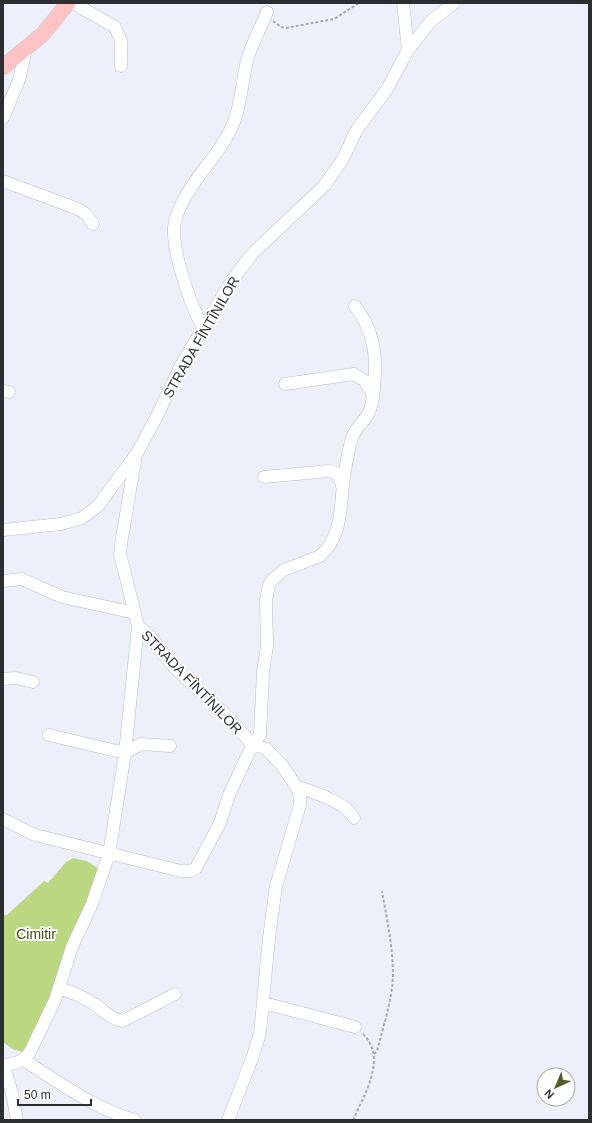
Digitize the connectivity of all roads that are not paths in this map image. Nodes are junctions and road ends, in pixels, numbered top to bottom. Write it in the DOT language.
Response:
graph roads {
  1 [pos="68,3"];
  2 [pos="73,3"];
  3 [pos="403,3"];
  4 [pos="454,3"];
  5 [pos="265,17"];
  6 [pos="26,49"];
  7 [pos="408,50"];
  8 [pos="121,66"];
  9 [pos="3,67"];
  10 [pos="3,118"];
  11 [pos="3,181"];
  12 [pos="93,224"];
  13 [pos="355,306"];
  14 [pos="203,327"];
  15 [pos="285,384"];
  16 [pos="373,397"];
  17 [pos="136,455"];
  18 [pos="264,476"];
  19 [pos="343,487"];
  20 [pos="3,530"];
  21 [pos="3,581"];
  22 [pos="135,613"];
  23 [pos="138,626"];
  24 [pos="3,679"];
  25 [pos="33,682"];
  26 [pos="49,735"];
  27 [pos="255,743"];
  28 [pos="170,746"];
  29 [pos="125,753"];
  30 [pos="296,786"];
  31 [pos="354,818"];
  32 [pos="3,819"];
  33 [pos="109,854"];
  34 [pos="59,988"];
  35 [pos="175,994"];
  36 [pos="264,1003"];
  37 [pos="355,1027"];
  38 [pos="25,1059"];
  39 [pos="4,1065"];
  40 [pos="17,1120"];
  41 [pos="136,1120"];
  42 [pos="228,1120"];
  1 -- 6 [label="main road"];
  2 -- 8 [label="street"];
  3 -- 7 [label="street"];
  4 -- 7 [label="street, STRADA FÎNTÎNILOR"];
  5 -- 14 [label="street"];
  6 -- 9 [label="main road"];
  6 -- 10 [label="street"];
  7 -- 14 [label="street, STRADA FÎNTÎNILOR"];
  11 -- 12 [label="street"];
  13 -- 16 [label="street"];
  14 -- 17 [label="street, STRADA FÎNTÎNILOR"];
  15 -- 16 [label="street"];
  16 -- 19 [label="street"];
  17 -- 20 [label="street"];
  17 -- 22 [label="street, STRADA FÎNTÎNILOR"];
  18 -- 19 [label="street"];
  19 -- 27 [label="street"];
  21 -- 22 [label="street"];
  22 -- 23 [label="street, STRADA FÎNTÎNILOR"];
  23 -- 27 [label="street, STRADA FÎNTÎNILOR"];
  23 -- 29 [label="street, STRADA FÎNTÎNILOR"];
  24 -- 25 [label="street"];
  26 -- 29 [label="street"];
  27 -- 30 [label="street"];
  27 -- 33 [label="street, STRADA FÎNTÎNILOR"];
  28 -- 29 [label="street"];
  29 -- 33 [label="street, STRADA FÎNTÎNILOR"];
  30 -- 31 [label="street"];
  30 -- 36 [label="street"];
  32 -- 33 [label="street"];
  33 -- 34 [label="street, STRADA FÎNTÎNILOR"];
  34 -- 35 [label="street"];
  34 -- 38 [label="street, STRADA FÎNTÎNILOR"];
  36 -- 37 [label="street"];
  36 -- 42 [label="street"];
  38 -- 39 [label="street"];
  38 -- 41 [label="street"];
  39 -- 40 [label="street"];
}
